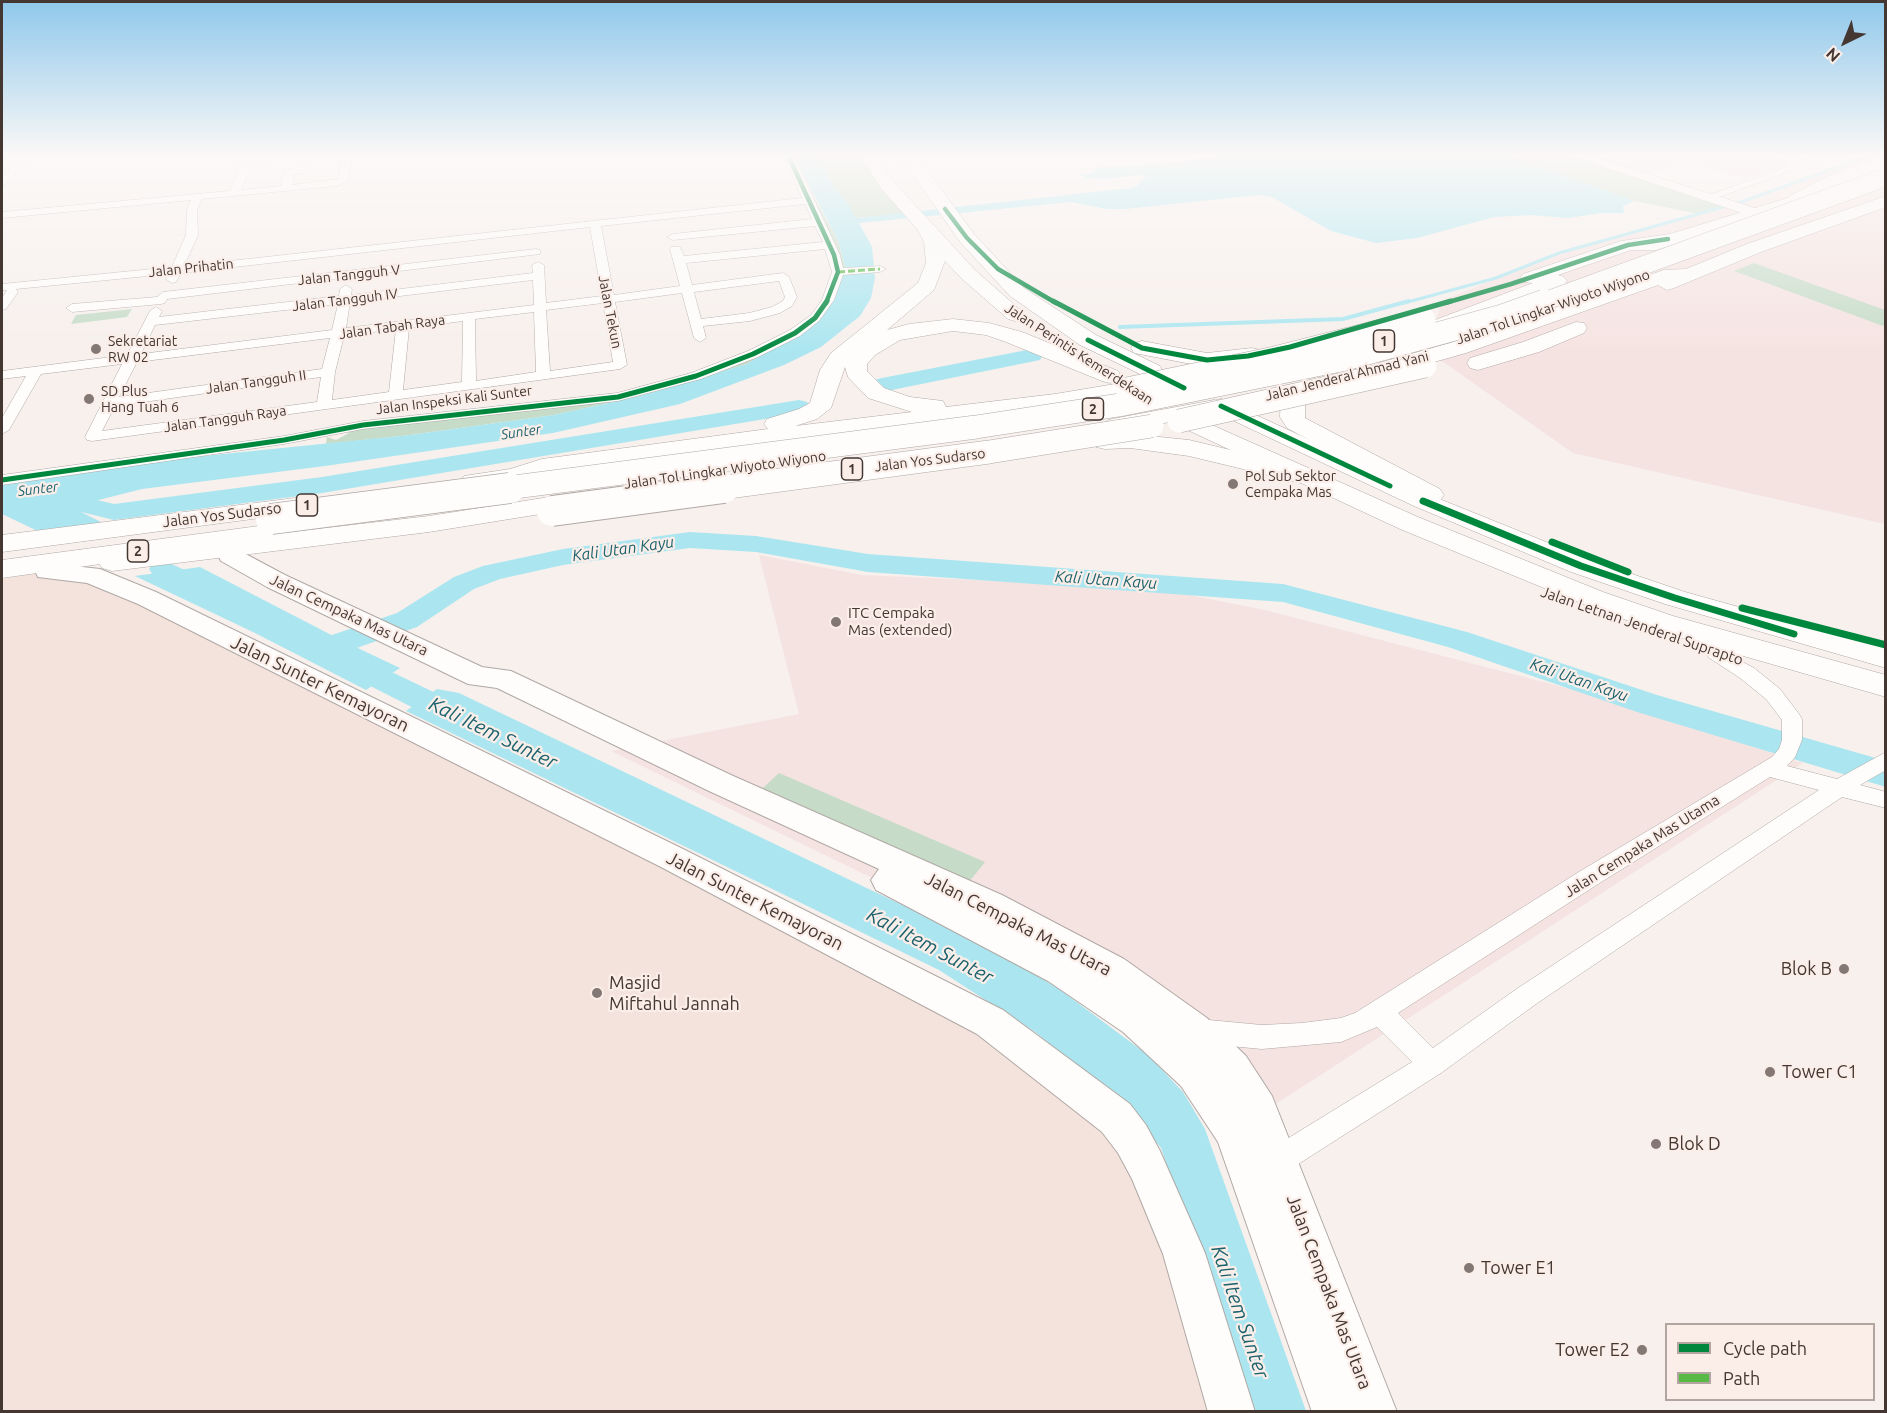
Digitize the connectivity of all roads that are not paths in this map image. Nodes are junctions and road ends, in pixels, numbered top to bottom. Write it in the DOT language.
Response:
graph roads {
  1 [pos="192,221"];
  2 [pos="615,221"];
  3 [pos="666,221"];
  4 [pos="918,221"];
  5 [pos="919,221"];
  6 [pos="954,221"];
  7 [pos="1724,221"];
  8 [pos="1768,221"];
  9 [pos="1797,221"];
  10 [pos="1830,221"];
  11 [pos="818,222"];
  12 [pos="595,223"];
  13 [pos="533,230"];
  14 [pos="673,237"];
  15 [pos="1668,239"];
  16 [pos="828,245"];
  17 [pos="536,252"];
  18 [pos="680,260"];
  19 [pos="878,269"];
  20 [pos="177,270"];
  21 [pos="840,272"];
  22 [pos="348,274"];
  23 [pos="1688,275"];
  24 [pos="539,276"];
  25 [pos="1557,281"];
  26 [pos="7,289"];
  27 [pos="688,289"];
  28 [pos="162,298"];
  29 [pos="607,299"];
  30 [pos="344,300"];
  31 [pos="2,306"];
  32 [pos="539,307"];
  33 [pos="72,308"];
  34 [pos="1588,315"];
  35 [pos="469,316"];
  36 [pos="151,322"];
  37 [pos="697,323"];
  38 [pos="403,326"];
  39 [pos="338,334"];
  40 [pos="700,338"];
  41 [pos="1071,339"];
  42 [pos="1131,344"];
  43 [pos="130,359"];
  44 [pos="620,365"];
  45 [pos="1263,371"];
  46 [pos="35,372"];
  47 [pos="328,372"];
  48 [pos="1366,374"];
  49 [pos="1407,374"];
  50 [pos="2,375"];
  51 [pos="543,375"];
  52 [pos="1342,380"];
  53 [pos="256,382"];
  54 [pos="469,385"];
  55 [pos="1126,387"];
  56 [pos="1293,391"];
  57 [pos="396,395"];
  58 [pos="1055,401"];
  59 [pos="111,402"];
  60 [pos="324,405"];
  61 [pos="1180,406"];
  62 [pos="1221,406"];
  63 [pos="178,409"];
  64 [pos="244,416"];
  65 [pos="1099,428"];
  66 [pos="2,430"];
  67 [pos="713,444"];
  68 [pos="1251,462"];
  69 [pos="630,463"];
  70 [pos="513,476"];
  71 [pos="1305,476"];
  72 [pos="2,480"];
  73 [pos="1390,486"];
  74 [pos="634,492"];
  75 [pos="1431,495"];
  76 [pos="1409,522"];
  77 [pos="429,524"];
  78 [pos="2,544"];
  79 [pos="226,548"];
  80 [pos="2,555"];
  81 [pos="101,567"];
  82 [pos="2,569"];
  83 [pos="2,577"];
  84 [pos="1886,645"];
  85 [pos="1715,653"];
  86 [pos="1886,658"];
  87 [pos="478,677"];
  88 [pos="1886,686"];
  89 [pos="1886,702"];
  90 [pos="1886,760"];
  91 [pos="1773,765"];
  92 [pos="1840,787"];
  93 [pos="1886,800"];
  94 [pos="1379,1012"];
  95 [pos="1194,1030"];
  96 [pos="1432,1064"];
  97 [pos="1279,1160"];
  98 [pos="1232,1412"];
  99 [pos="1336,1412"];
  100 [pos="1374,1412"];
  1 -- 20 [label="street, Jalan Tangguh Raya"];
  2 -- 12 [label="street, Jalan Prihatin"];
  3 -- 14 [label="street"];
  4 -- 67 [label="highway"];
  5 -- 41 [label="highway, Jalan Perintis Kemerdekaan"];
  6 -- 41 [label="highway"];
  7 -- 15 [label="highway, Jalan Jenderal Ahmad Yani / 1"];
  8 -- 80 [label="highway, Jalan Tol Lingkar Wiyoto Wiyono / 2, bridge"];
  9 -- 82 [label="highway, Jalan Tol Lingkar Wiyoto Wiyono / 2"];
  10 -- 23 [label="highway, Jalan Jenderal Ahmad Yani / 1"];
  11 -- 14 [label="street"];
  11 -- 16 [label="street"];
  12 -- 13 [label="street, Jalan Prihatin"];
  12 -- 29 [label="street, Jalan Tekun"];
  13 -- 17 [label="street"];
  13 -- 20 [label="street, Jalan Prihatin"];
  14 -- 18 [label="street"];
  15 -- 25 [label="highway, Jalan Jenderal Ahmad Yani / 1"];
  15 -- 42 [label="highway"];
  16 -- 18 [label="street"];
  16 -- 21 [label="street"];
  17 -- 22 [label="street, Jalan Tangguh V"];
  17 -- 24 [label="street"];
  18 -- 27 [label="street"];
  19 -- 21 [label="street"];
  20 -- 26 [label="street, Jalan Prihatin"];
  20 -- 28 [label="street, Jalan Tangguh Raya"];
  21 -- 72 [label="street, Jalan Inspeksi Kali Sunter"];
  22 -- 28 [label="street, Jalan Tangguh V"];
  22 -- 30 [label="street"];
  23 -- 34 [label="highway, Jalan Jenderal Ahmad Yani / 1"];
  23 -- 48 [label="highway, Jalan Jenderal Ahmad Yani / 1"];
  24 -- 30 [label="street, Jalan Tangguh IV"];
  24 -- 32 [label="street"];
  25 -- 45 [label="highway, Jalan Jenderal Ahmad Yani / 1"];
  25 -- 55 [label="highway, Jalan Jenderal Ahmad Yani / 1, bridge"];
  26 -- 31 [label="street"];
  27 -- 29 [label="street, Jalan Tabah Raya"];
  27 -- 37 [label="street"];
  27 -- 37 [label="street, Jalan Tabah Raya"];
  28 -- 33 [label="street, Jalan Tangguh V"];
  28 -- 36 [label="street, Jalan Tangguh Raya"];
  29 -- 32 [label="street, Jalan Tabah Raya"];
  29 -- 44 [label="street, Jalan Tekun"];
  30 -- 36 [label="street, Jalan Tangguh IV"];
  30 -- 39 [label="street"];
  32 -- 35 [label="street, Jalan Tabah Raya"];
  32 -- 51 [label="street"];
  34 -- 49 [label="highway"];
  34 -- 61 [label="highway, Jalan Jenderal Ahmad Yani / 1, bridge"];
  35 -- 38 [label="street, Jalan Tabah Raya"];
  35 -- 54 [label="street"];
  36 -- 43 [label="street, Jalan Tangguh Raya"];
  37 -- 40 [label="street"];
  38 -- 39 [label="street, Jalan Tabah Raya"];
  38 -- 57 [label="street"];
  39 -- 43 [label="street, Jalan Tabah Raya"];
  39 -- 47 [label="street"];
  41 -- 42 [label="highway"];
  41 -- 55 [label="highway, Jalan Perintis Kemerdekaan"];
  41 -- 58 [label="highway"];
  41 -- 61 [label="highway, Jalan Perintis Kemerdekaan"];
  42 -- 45 [label="highway"];
  43 -- 46 [label="street, Jalan Tabah Raya"];
  43 -- 59 [label="street, Jalan Tangguh Raya"];
  44 -- 51 [label="street, Jalan Tangguh Raya"];
  45 -- 61 [label="highway, Jalan Jenderal Ahmad Yani / 1"];
  46 -- 50 [label="street, Jalan Tabah Raya"];
  46 -- 66 [label="street"];
  47 -- 53 [label="street, Jalan Tangguh II"];
  47 -- 60 [label="street"];
  48 -- 49 [label="highway"];
  48 -- 52 [label="highway, Jalan Jenderal Ahmad Yani / 1"];
  49 -- 52 [label="highway"];
  51 -- 54 [label="street, Jalan Tangguh Raya"];
  52 -- 56 [label="highway, Jalan Jenderal Ahmad Yani / 1"];
  53 -- 63 [label="street, Jalan Tangguh II"];
  53 -- 64 [label="street"];
  54 -- 57 [label="street, Jalan Tangguh Raya"];
  55 -- 58 [label="highway, Jalan Yos Sudarso / 1"];
  55 -- 61 [label="highway, Jalan Perintis Kemerdekaan"];
  55 -- 69 [label="highway, Jalan Yos Sudarso / 1"];
  56 -- 62 [label="highway, Jalan Jenderal Ahmad Yani / 1"];
  56 -- 75 [label="highway"];
  57 -- 60 [label="street, Jalan Tangguh Raya"];
  58 -- 67 [label="highway, Jalan Yos Sudarso / 1"];
  59 -- 63 [label="street, Jalan Tangguh II"];
  59 -- 63 [label="street, Jalan Tangguh Raya"];
  60 -- 64 [label="street, Jalan Tangguh Raya"];
  61 -- 62 [label="highway, Jalan Jenderal Ahmad Yani / 1"];
  61 -- 65 [label="highway, Jalan Yos Sudarso / 1"];
  61 -- 71 [label="main road, Jalan Letnan Jenderal Suprapto"];
  61 -- 77 [label="highway, Jalan Yos Sudarso / 1, bridge"];
  62 -- 73 [label="main road"];
  63 -- 64 [label="street, Jalan Tangguh Raya"];
  65 -- 68 [label="highway"];
  65 -- 74 [label="highway, Jalan Yos Sudarso / 1"];
  67 -- 70 [label="highway, Jalan Yos Sudarso / 1"];
  68 -- 71 [label="highway"];
  68 -- 77 [label="highway"];
  69 -- 70 [label="highway, Jalan Yos Sudarso / 1"];
  69 -- 74 [label="highway"];
  70 -- 78 [label="highway, Jalan Yos Sudarso / 1"];
  71 -- 76 [label="main road, Jalan Letnan Jenderal Suprapto"];
  73 -- 75 [label="main road"];
  73 -- 86 [label="main road"];
  74 -- 77 [label="highway, Jalan Yos Sudarso / 1"];
  75 -- 84 [label="main road"];
  76 -- 85 [label="main road, Jalan Letnan Jenderal Suprapto"];
  76 -- 88 [label="main road, Jalan Letnan Jenderal Suprapto"];
  77 -- 79 [label="highway, Jalan Yos Sudarso / 1"];
  79 -- 81 [label="highway, Jalan Yos Sudarso / 1"];
  79 -- 87 [label="main road, Jalan Cempaka Mas Utara"];
  81 -- 83 [label="highway, Jalan Yos Sudarso / 1"];
  81 -- 98 [label="main road, Jalan Sunter Kemayoran"];
  85 -- 89 [label="main road, Jalan Letnan Jenderal Suprapto"];
  85 -- 91 [label="street"];
  87 -- 95 [label="main road, Jalan Cempaka Mas Utara"];
  87 -- 99 [label="main road, Jalan Cempaka Mas Utara"];
  90 -- 92 [label="street"];
  91 -- 92 [label="street"];
  91 -- 94 [label="street, Jalan Cempaka Mas Utama"];
  92 -- 93 [label="street"];
  92 -- 96 [label="street"];
  94 -- 95 [label="street, Jalan Cempaka Mas Utama"];
  94 -- 96 [label="street"];
  95 -- 97 [label="main road, Jalan Cempaka Mas Utara"];
  96 -- 97 [label="street"];
  97 -- 100 [label="main road, Jalan Cempaka Mas Utara"];
}
